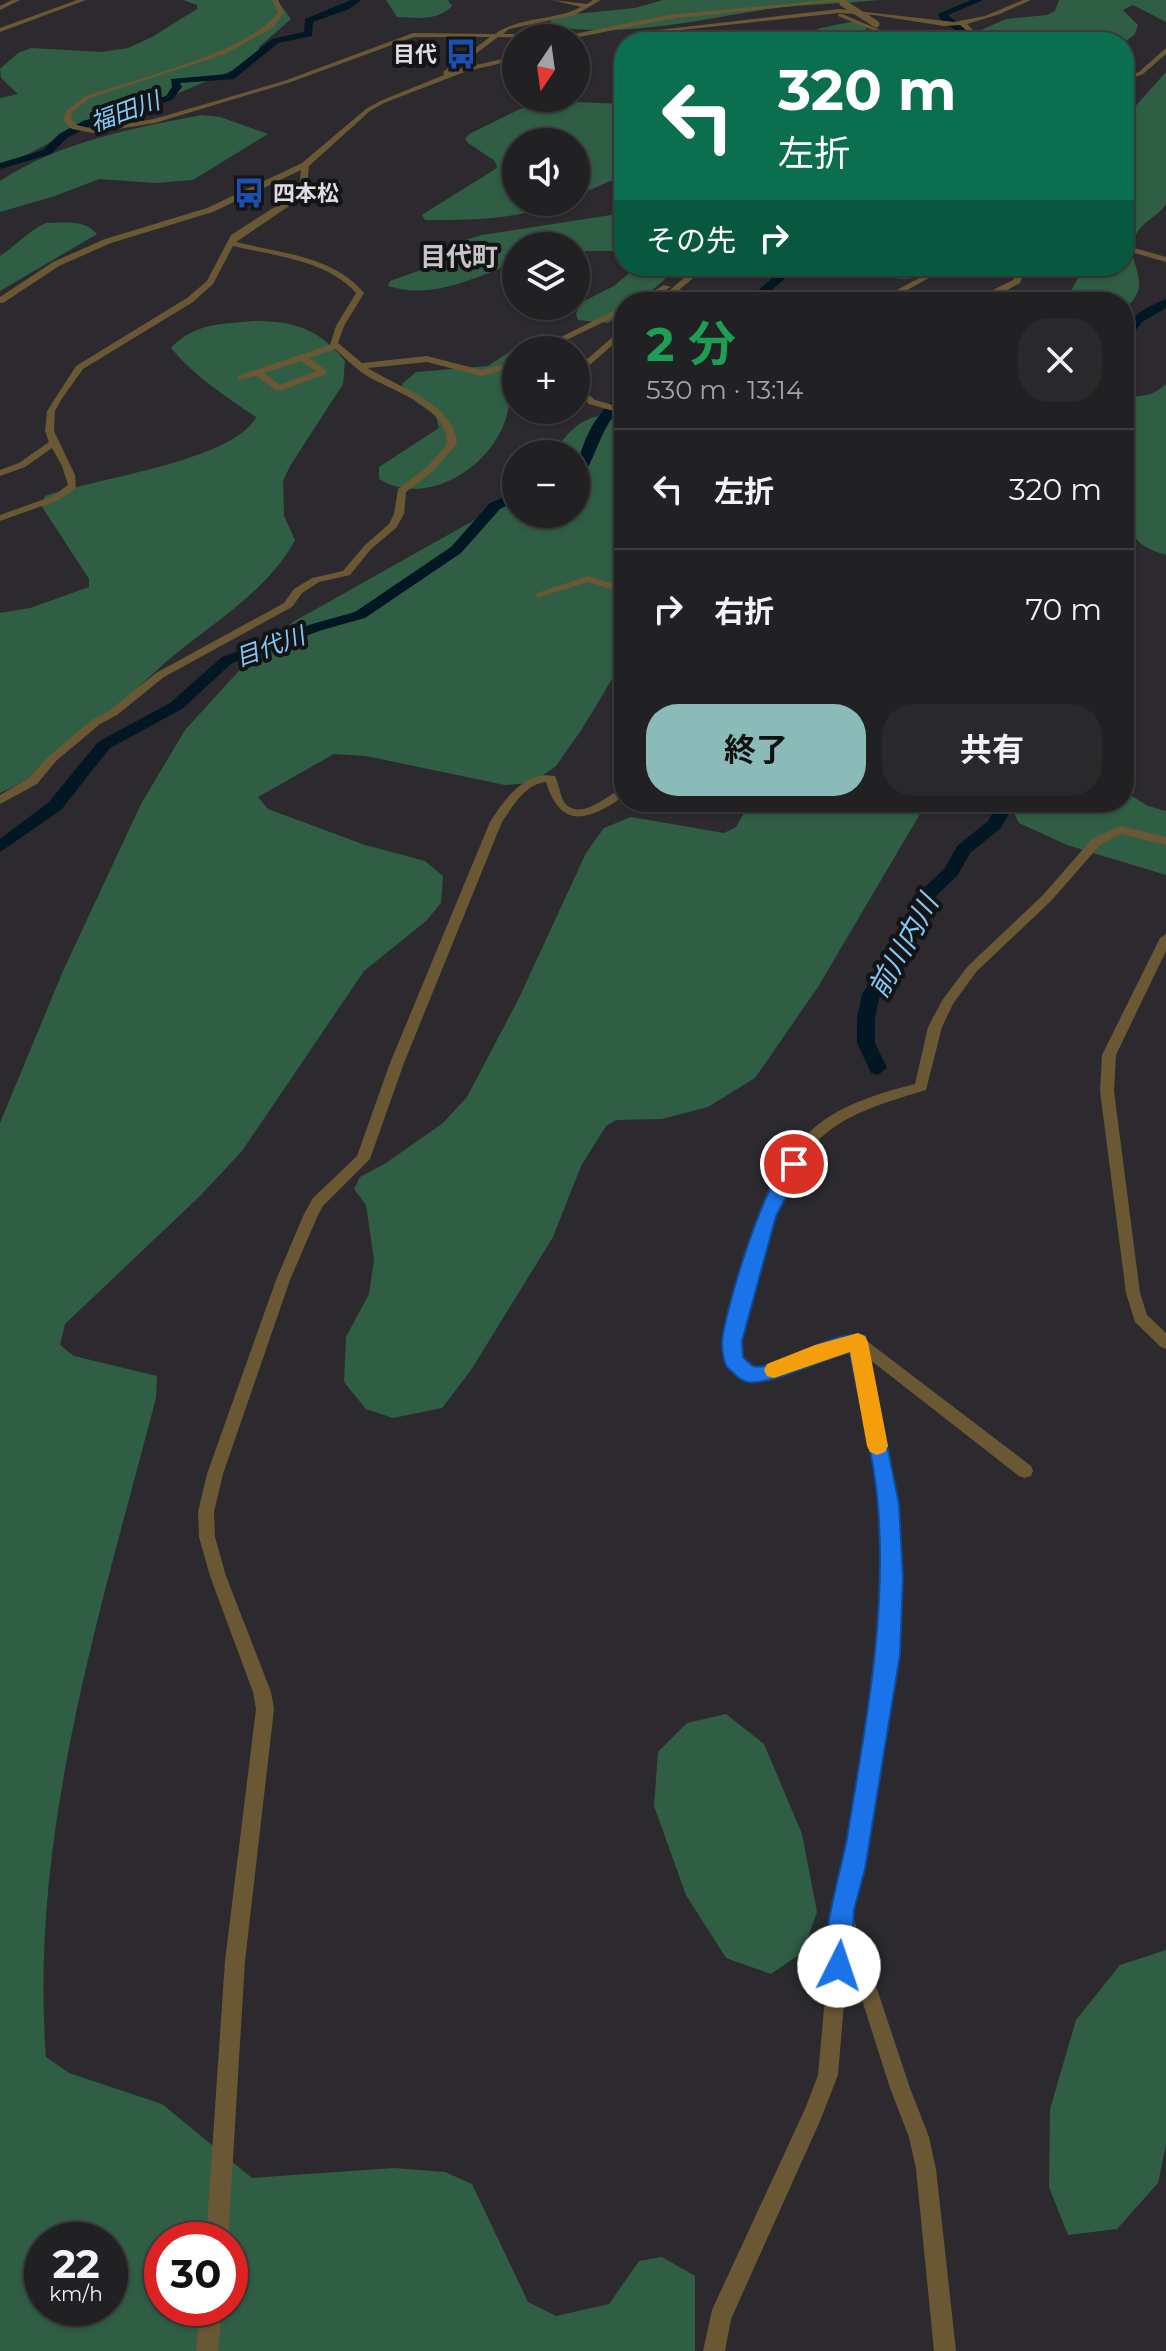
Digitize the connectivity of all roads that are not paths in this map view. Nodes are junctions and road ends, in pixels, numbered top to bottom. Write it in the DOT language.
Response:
graph roads {
  1 [pos="17,0"];
  2 [pos="83,0"];
  3 [pos="275,0"];
  4 [pos="555,0"];
  5 [pos="598,0"];
  6 [pos="1028,0"];
  7 [pos="844,1"];
  8 [pos="588,6"];
  9 [pos="0,8"];
  10 [pos="822,11"];
  11 [pos="959,23"];
  12 [pos="877,27"];
  13 [pos="0,30"];
  14 [pos="651,32"];
  15 [pos="874,32"];
  16 [pos="969,32"];
  17 [pos="590,34"];
  18 [pos="495,36"];
  19 [pos="502,36"];
  20 [pos="590,40"];
  21 [pos="601,40"];
  22 [pos="1166,50"];
  23 [pos="495,51"];
  24 [pos="502,53"];
  25 [pos="502,60"];
  26 [pos="1134,75"];
  27 [pos="436,82"];
  28 [pos="305,165"];
  29 [pos="337,182"];
  30 [pos="303,188"];
  31 [pos="232,243"];
  32 [pos="1134,250"];
  33 [pos="1166,260"];
  34 [pos="691,276"];
  35 [pos="928,276"];
  36 [pos="1019,276"];
  37 [pos="688,279"];
  38 [pos="658,292"];
  39 [pos="672,292"];
  40 [pos="898,292"];
  41 [pos="1000,292"];
  42 [pos="0,301"];
  43 [pos="614,314"];
  44 [pos="568,336"];
  45 [pos="614,339"];
  46 [pos="336,346"];
  47 [pos="302,357"];
  48 [pos="590,361"];
  49 [pos="362,366"];
  50 [pos="502,368"];
  51 [pos="257,372"];
  52 [pos="241,378"];
  53 [pos="590,400"];
  54 [pos="614,408"];
  55 [pos="52,444"];
  56 [pos="0,473"];
  57 [pos="0,518"];
  58 [pos="614,587"];
  59 [pos="539,594"];
  60 [pos="614,797"];
  61 [pos="0,800"];
  62 [pos="1166,841"];
  63 [pos="1166,938"];
  64 [pos="858,1342"];
  65 [pos="1166,1343"];
  66 [pos="1025,1471"];
  67 [pos="842,1910"];
  68 [pos="218,2222"];
  69 [pos="209,2326"];
  70 [pos="207,2351"];
  71 [pos="714,2351"];
  72 [pos="945,2351"];
  1 -- 9 [label="street"];
  2 -- 13 [label="street"];
  3 -- 18 [label="street"];
  4 -- 8 [label="street"];
  5 -- 8 [label="street"];
  6 -- 11 [label="street"];
  7 -- 12 [label="street, bridge"];
  7 -- 17 [label="street"];
  8 -- 18 [label="street"];
  10 -- 11 [label="street"];
  10 -- 12 [label="street"];
  10 -- 14 [label="street"];
  11 -- 16 [label="street"];
  12 -- 15 [label="street"];
  18 -- 19 [label="street"];
  18 -- 27 [label="street"];
  20 -- 21 [label="street"];
  22 -- 26 [label="street"];
  23 -- 24 [label="street"];
  25 -- 27 [label="street"];
  27 -- 28 [label="street"];
  28 -- 30 [label="street"];
  28 -- 42 [label="street"];
  29 -- 30 [label="street"];
  30 -- 31 [label="street"];
  31 -- 46 [label="street"];
  31 -- 55 [label="street"];
  32 -- 33 [label="street"];
  34 -- 37 [label="street"];
  35 -- 40 [label="street"];
  36 -- 41 [label="street"];
  37 -- 38 [label="street"];
  37 -- 39 [label="street"];
  43 -- 44 [label="street"];
  45 -- 48 [label="street"];
  46 -- 47 [label="street"];
  46 -- 49 [label="street"];
  47 -- 51 [label="street"];
  47 -- 51 [label="street"];
  49 -- 50 [label="street"];
  49 -- 61 [label="street"];
  51 -- 52 [label="street"];
  53 -- 54 [label="street"];
  55 -- 56 [label="street"];
  55 -- 57 [label="street"];
  58 -- 59 [label="street"];
  60 -- 68 [label="street"];
  62 -- 64 [label="street"];
  63 -- 65 [label="street"];
  64 -- 66 [label="street"];
  64 -- 67 [label="street"];
  67 -- 71 [label="street"];
  67 -- 72 [label="street"];
  69 -- 70 [label="street"];
}
